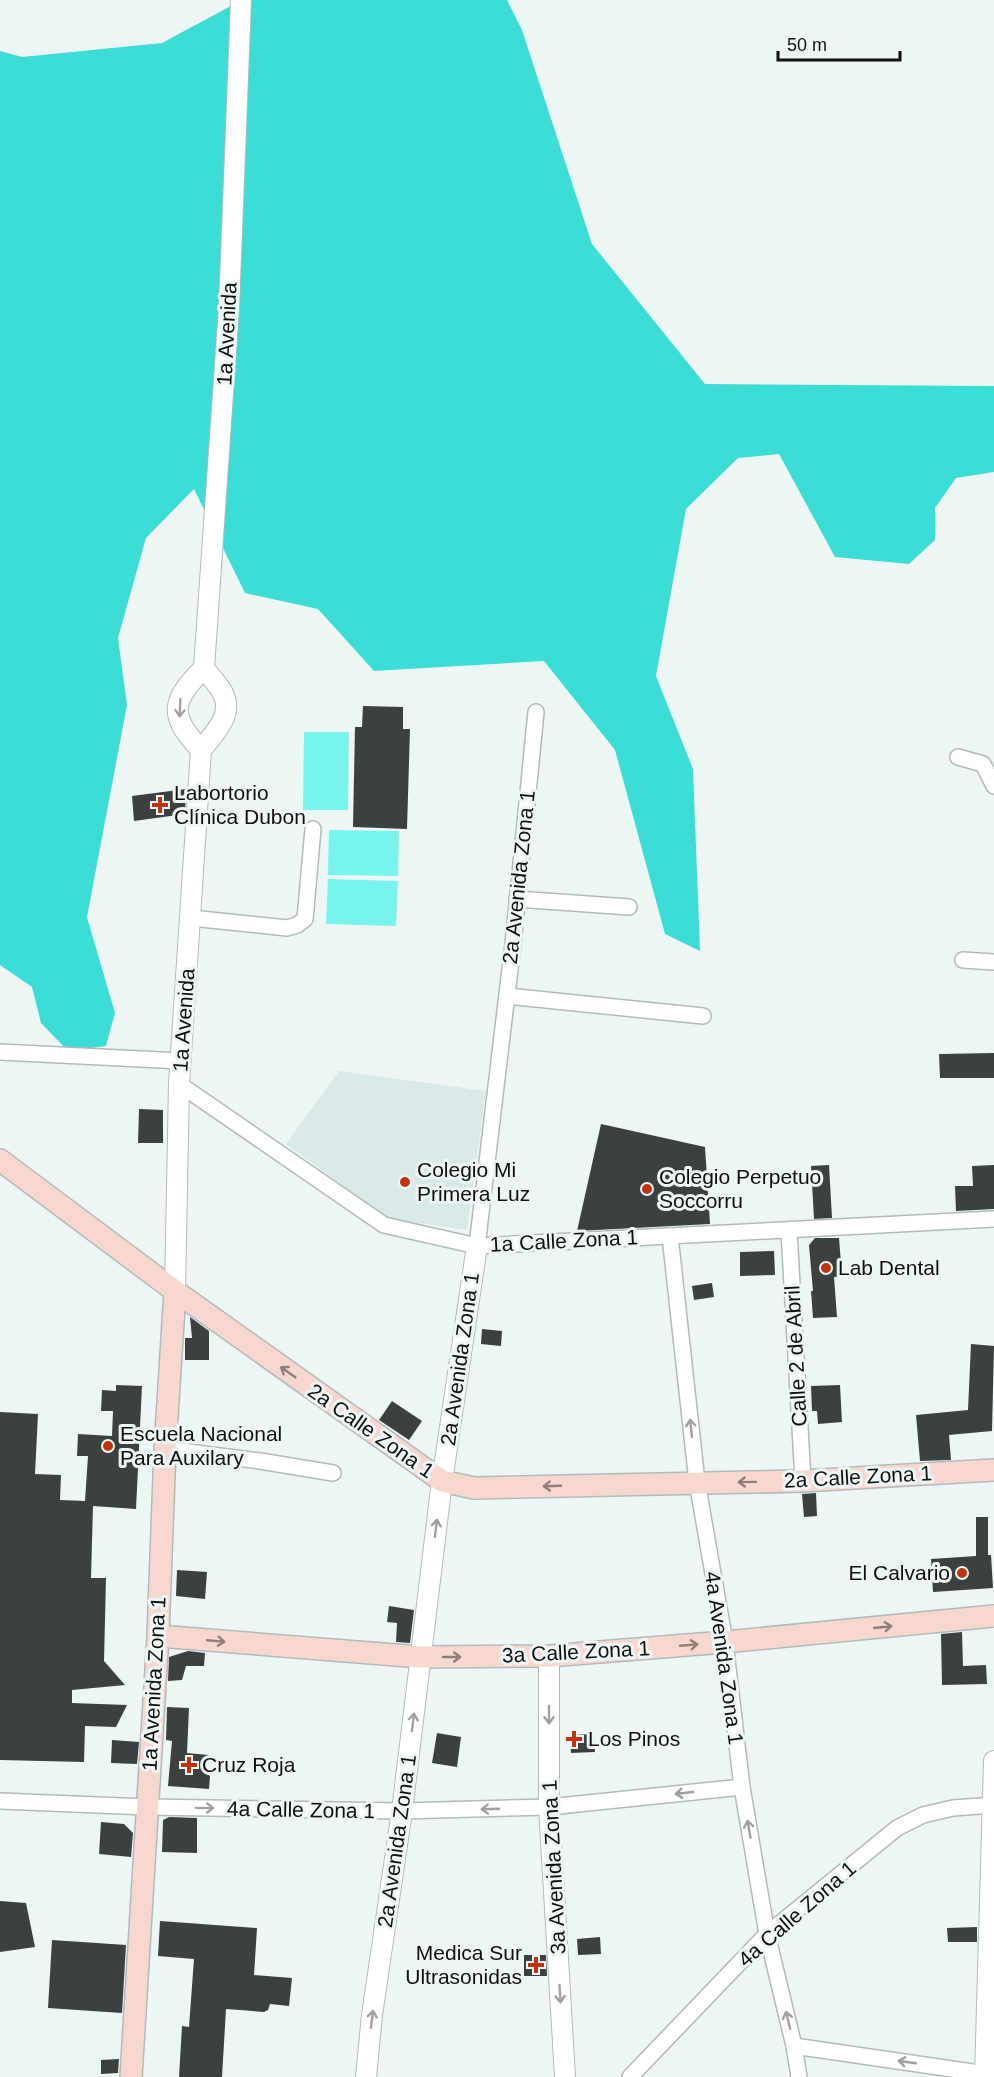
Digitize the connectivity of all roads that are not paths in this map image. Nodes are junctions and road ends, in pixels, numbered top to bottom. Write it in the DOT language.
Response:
graph roads {
  1 [pos="241,0"];
  2 [pos="204,668"];
  3 [pos="536,712"];
  4 [pos="204,746"];
  5 [pos="958,757"];
  6 [pos="994,786"];
  7 [pos="313,829"];
  8 [pos="517,898"];
  9 [pos="629,907"];
  10 [pos="191,918"];
  11 [pos="963,960"];
  12 [pos="994,962"];
  13 [pos="507,996"];
  14 [pos="703,1016"];
  15 [pos="0,1052"];
  16 [pos="181,1061"];
  17 [pos="179,1084"];
  18 [pos="0,1160"];
  19 [pos="994,1220"];
  20 [pos="789,1231"];
  21 [pos="670,1236"];
  22 [pos="477,1246"];
  23 [pos="175,1291"];
  24 [pos="165,1449"];
  25 [pos="994,1470"];
  26 [pos="333,1473"];
  27 [pos="442,1481"];
  28 [pos="803,1481"];
  29 [pos="697,1482"];
  30 [pos="994,1616"];
  31 [pos="158,1636"];
  32 [pos="725,1642"];
  33 [pos="549,1656"];
  34 [pos="421,1657"];
  35 [pos="994,1761"];
  36 [pos="742,1786"];
  37 [pos="0,1801"];
  38 [pos="994,1805"];
  39 [pos="147,1807"];
  40 [pos="549,1807"];
  41 [pos="402,1811"];
  42 [pos="767,1934"];
  43 [pos="991,2030"];
  44 [pos="794,2046"];
  45 [pos="985,2076"];
  46 [pos="131,2077"];
  47 [pos="366,2077"];
  48 [pos="565,2077"];
  49 [pos="630,2077"];
  50 [pos="799,2077"];
  1 -- 2 [label="street, 1a Avenida"];
  2 -- 4 [label="street"];
  2 -- 4 [label="street, one-way"];
  3 -- 8 [label="street, 2a Avenida Zona 1"];
  4 -- 10 [label="street, 1a Avenida"];
  5 -- 6 [label="street"];
  7 -- 10 [label="street"];
  8 -- 9 [label="street"];
  8 -- 13 [label="street, 2a Avenida Zona 1"];
  10 -- 16 [label="street, 1a Avenida"];
  11 -- 12 [label="street"];
  13 -- 14 [label="street"];
  13 -- 22 [label="street, 2a Avenida Zona 1"];
  15 -- 16 [label="street"];
  16 -- 17 [label="street, 1a Avenida"];
  17 -- 22 [label="street, 1a Calle Zona 1"];
  17 -- 23 [label="street, 1a Avenida"];
  18 -- 23 [label="main road, 2a Calle Zona 1"];
  19 -- 20 [label="street, 1a Calle Zona 1"];
  20 -- 21 [label="street, 1a Calle Zona 1"];
  20 -- 28 [label="street, Calle 2 de Abril"];
  21 -- 22 [label="street, 1a Calle Zona 1"];
  29 -- 21 [label="street, 4a Avenida Zona 1, one-way"];
  22 -- 27 [label="street, 2a Avenida Zona 1"];
  23 -- 24 [label="main road, 1a Avenida Zona 1"];
  27 -- 23 [label="main road, 2a Calle Zona 1, one-way"];
  24 -- 26 [label="street"];
  24 -- 31 [label="main road, 1a Avenida Zona 1"];
  25 -- 28 [label="main road, 2a Calle Zona 1"];
  29 -- 27 [label="main road, 2a Calle Zona 1, one-way"];
  34 -- 27 [label="street, 2a Avenida Zona 1, one-way"];
  28 -- 29 [label="main road, 2a Calle Zona 1, one-way"];
  29 -- 32 [label="street, 4a Avenida Zona 1"];
  32 -- 30 [label="main road, 3a Calle Zona 1, one-way"];
  31 -- 34 [label="main road, 3a Calle Zona 1, one-way"];
  31 -- 39 [label="main road, 1a Avenida Zona 1"];
  33 -- 32 [label="main road, 3a Calle Zona 1, one-way"];
  32 -- 36 [label="street, 4a Avenida Zona 1"];
  34 -- 33 [label="main road, 3a Calle Zona 1, one-way"];
  33 -- 40 [label="street, 3a Avenida Zona 1, one-way"];
  41 -- 34 [label="street, 2a Avenida Zona 1, one-way"];
  35 -- 38 [label="street"];
  36 -- 40 [label="street, 4a Calle Zona 1, one-way"];
  42 -- 36 [label="street, 4a Avenida Zona 1, one-way"];
  37 -- 39 [label="street, 4a Calle Zona 1"];
  38 -- 42 [label="street, 4a Calle Zona 1"];
  38 -- 43 [label="street"];
  39 -- 41 [label="street, 4a Calle Zona 1, one-way"];
  39 -- 46 [label="main road, 1a Avenida Zona 1"];
  40 -- 41 [label="street, 4a Calle Zona 1, one-way"];
  40 -- 48 [label="street, 3a Avenida Zona 1, one-way"];
  47 -- 41 [label="street, 2a Avenida Zona 1, one-way"];
  44 -- 42 [label="street, 4a Avenida Zona 1, one-way"];
  42 -- 49 [label="street, 4a Calle Zona 1"];
  43 -- 45 [label="street"];
  45 -- 44 [label="street, one-way"];
  44 -- 50 [label="street, 4a Avenida Zona 1"];
}
